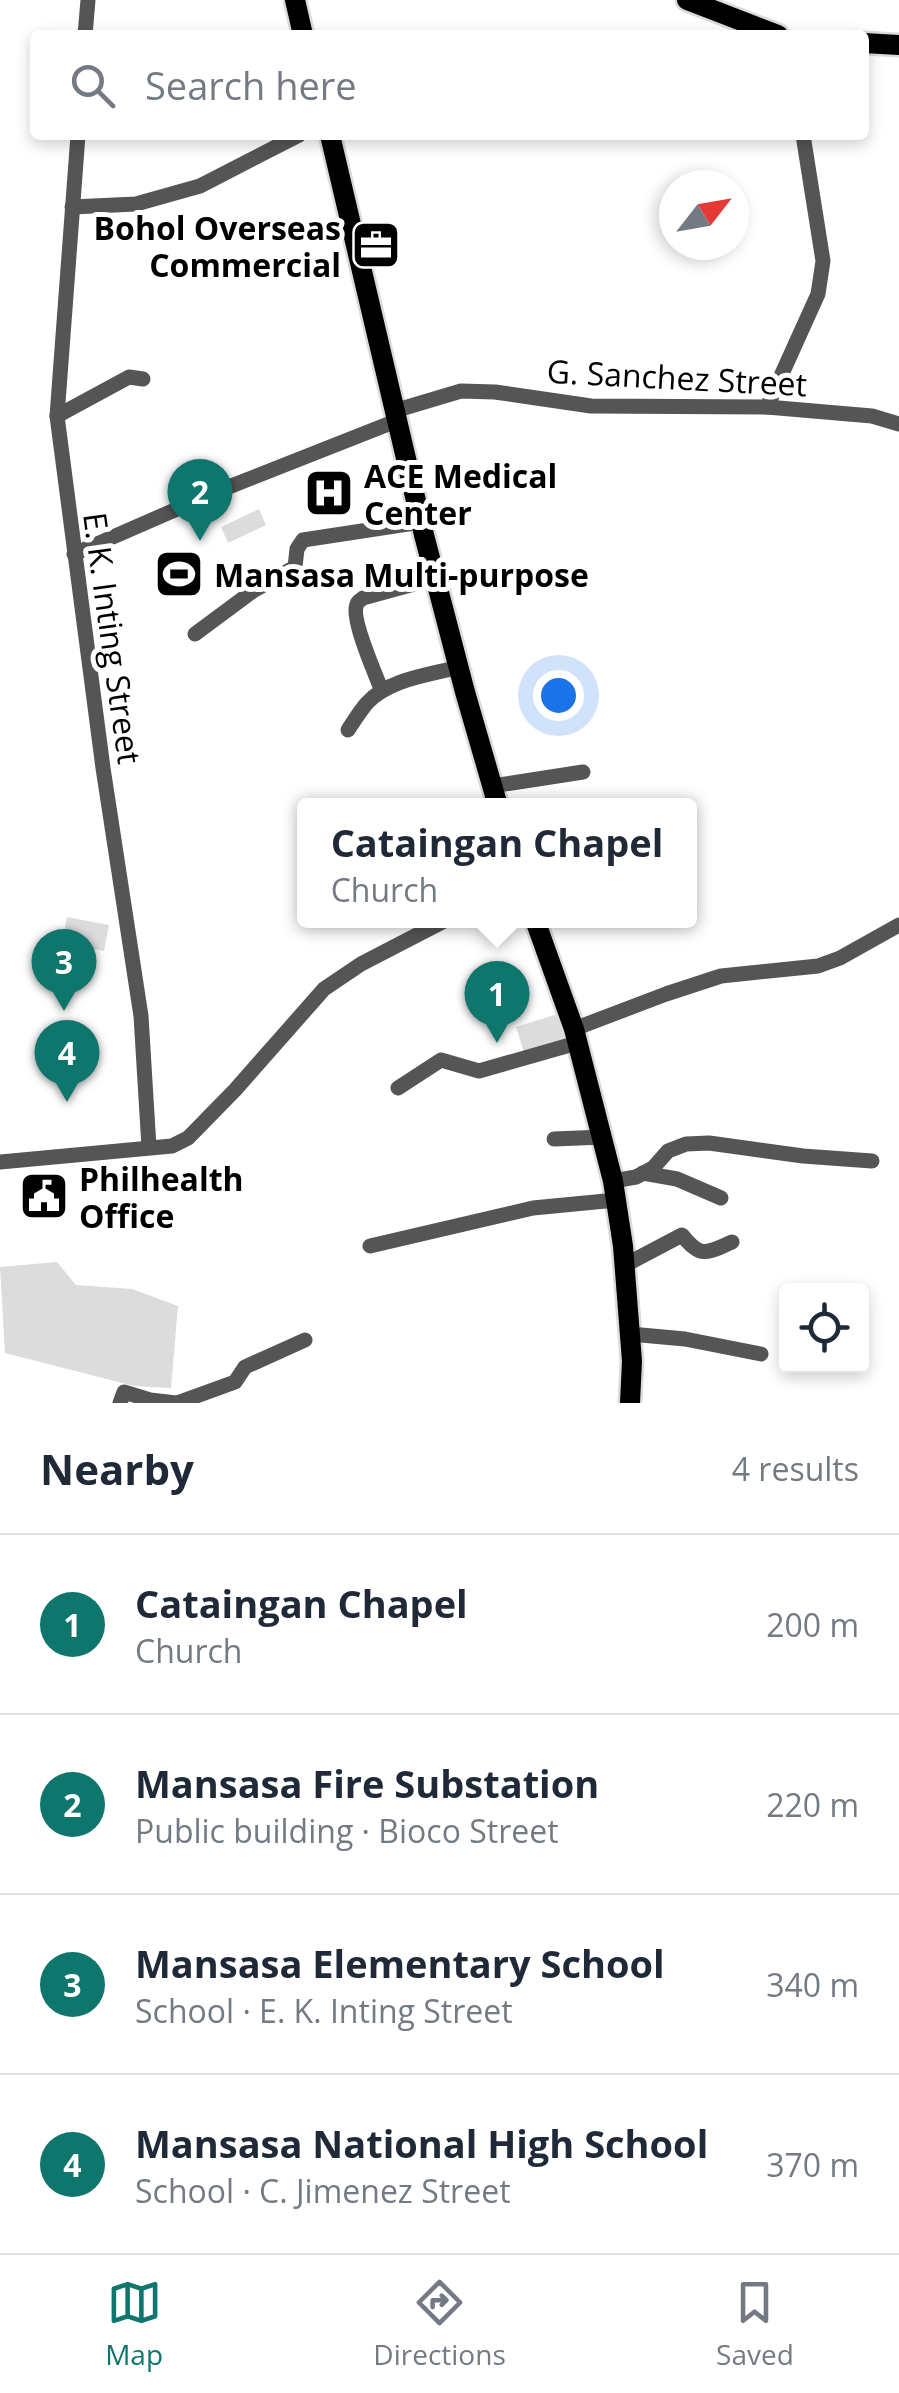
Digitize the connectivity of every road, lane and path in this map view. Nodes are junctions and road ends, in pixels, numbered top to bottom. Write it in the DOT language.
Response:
graph roads {
  1 [pos="88,0"];
  2 [pos="295,0"];
  3 [pos="688,0"];
  4 [pos="85,30"];
  5 [pos="302,30"];
  6 [pos="765,30"];
  7 [pos="869,44"];
  8 [pos="899,46"];
  9 [pos="78,140"];
  10 [pos="289,140"];
  11 [pos="331,140"];
  12 [pos="803,140"];
  13 [pos="72,207"];
  14 [pos="143,378"];
  15 [pos="767,407"];
  16 [pos="57,416"];
  17 [pos="395,416"];
  18 [pos="899,424"];
  19 [pos="421,522"];
  20 [pos="74,554"];
  21 [pos="436,578"];
  22 [pos="195,634"];
  23 [pos="459,667"];
  24 [pos="382,690"];
  25 [pos="348,730"];
  26 [pos="583,772"];
  27 [pos="495,796"];
  28 [pos="899,925"];
  29 [pos="431,928"];
  30 [pos="538,928"];
  31 [pos="575,1036"];
  32 [pos="398,1088"];
  33 [pos="603,1138"];
  34 [pos="554,1139"];
  35 [pos="149,1147"];
  36 [pos="0,1162"];
  37 [pos="872,1162"];
  38 [pos="643,1173"];
  39 [pos="615,1190"];
  40 [pos="720,1198"];
  41 [pos="732,1242"];
  42 [pos="370,1246"];
  43 [pos="624,1265"];
  44 [pos="630,1334"];
  45 [pos="304,1340"];
  46 [pos="761,1354"];
  47 [pos="120,1403"];
  48 [pos="177,1403"];
  49 [pos="630,1403"];
  1 -- 4 [label="street"];
  2 -- 5 [label="main road"];
  3 -- 6 [label="main road"];
  7 -- 8 [label="main road"];
  9 -- 13 [label="street, E. K. Inting Street"];
  10 -- 13 [label="street"];
  11 -- 17 [label="main road"];
  12 -- 15 [label="street"];
  13 -- 16 [label="street, E. K. Inting Street"];
  14 -- 16 [label="street"];
  15 -- 17 [label="street, G. Sanchez Street"];
  15 -- 18 [label="street, G. Sanchez Street"];
  16 -- 20 [label="street, E. K. Inting Street"];
  17 -- 19 [label="main road"];
  17 -- 20 [label="street, G. Sanchez Street"];
  19 -- 21 [label="main road"];
  19 -- 22 [label="street"];
  20 -- 35 [label="street, E. K. Inting Street"];
  21 -- 23 [label="main road"];
  21 -- 24 [label="street"];
  23 -- 24 [label="street"];
  23 -- 27 [label="main road"];
  24 -- 25 [label="street"];
  26 -- 27 [label="street"];
  28 -- 31 [label="street"];
  29 -- 35 [label="street"];
  30 -- 31 [label="main road"];
  31 -- 32 [label="street"];
  31 -- 33 [label="main road"];
  33 -- 34 [label="street"];
  33 -- 39 [label="main road"];
  35 -- 36 [label="street"];
  37 -- 38 [label="street"];
  38 -- 39 [label="street"];
  38 -- 40 [label="street"];
  39 -- 42 [label="street"];
  39 -- 43 [label="main road"];
  41 -- 43 [label="street"];
  43 -- 44 [label="main road"];
  44 -- 46 [label="street"];
  44 -- 49 [label="main road"];
  45 -- 48 [label="street"];
  47 -- 48 [label="street"];
}
